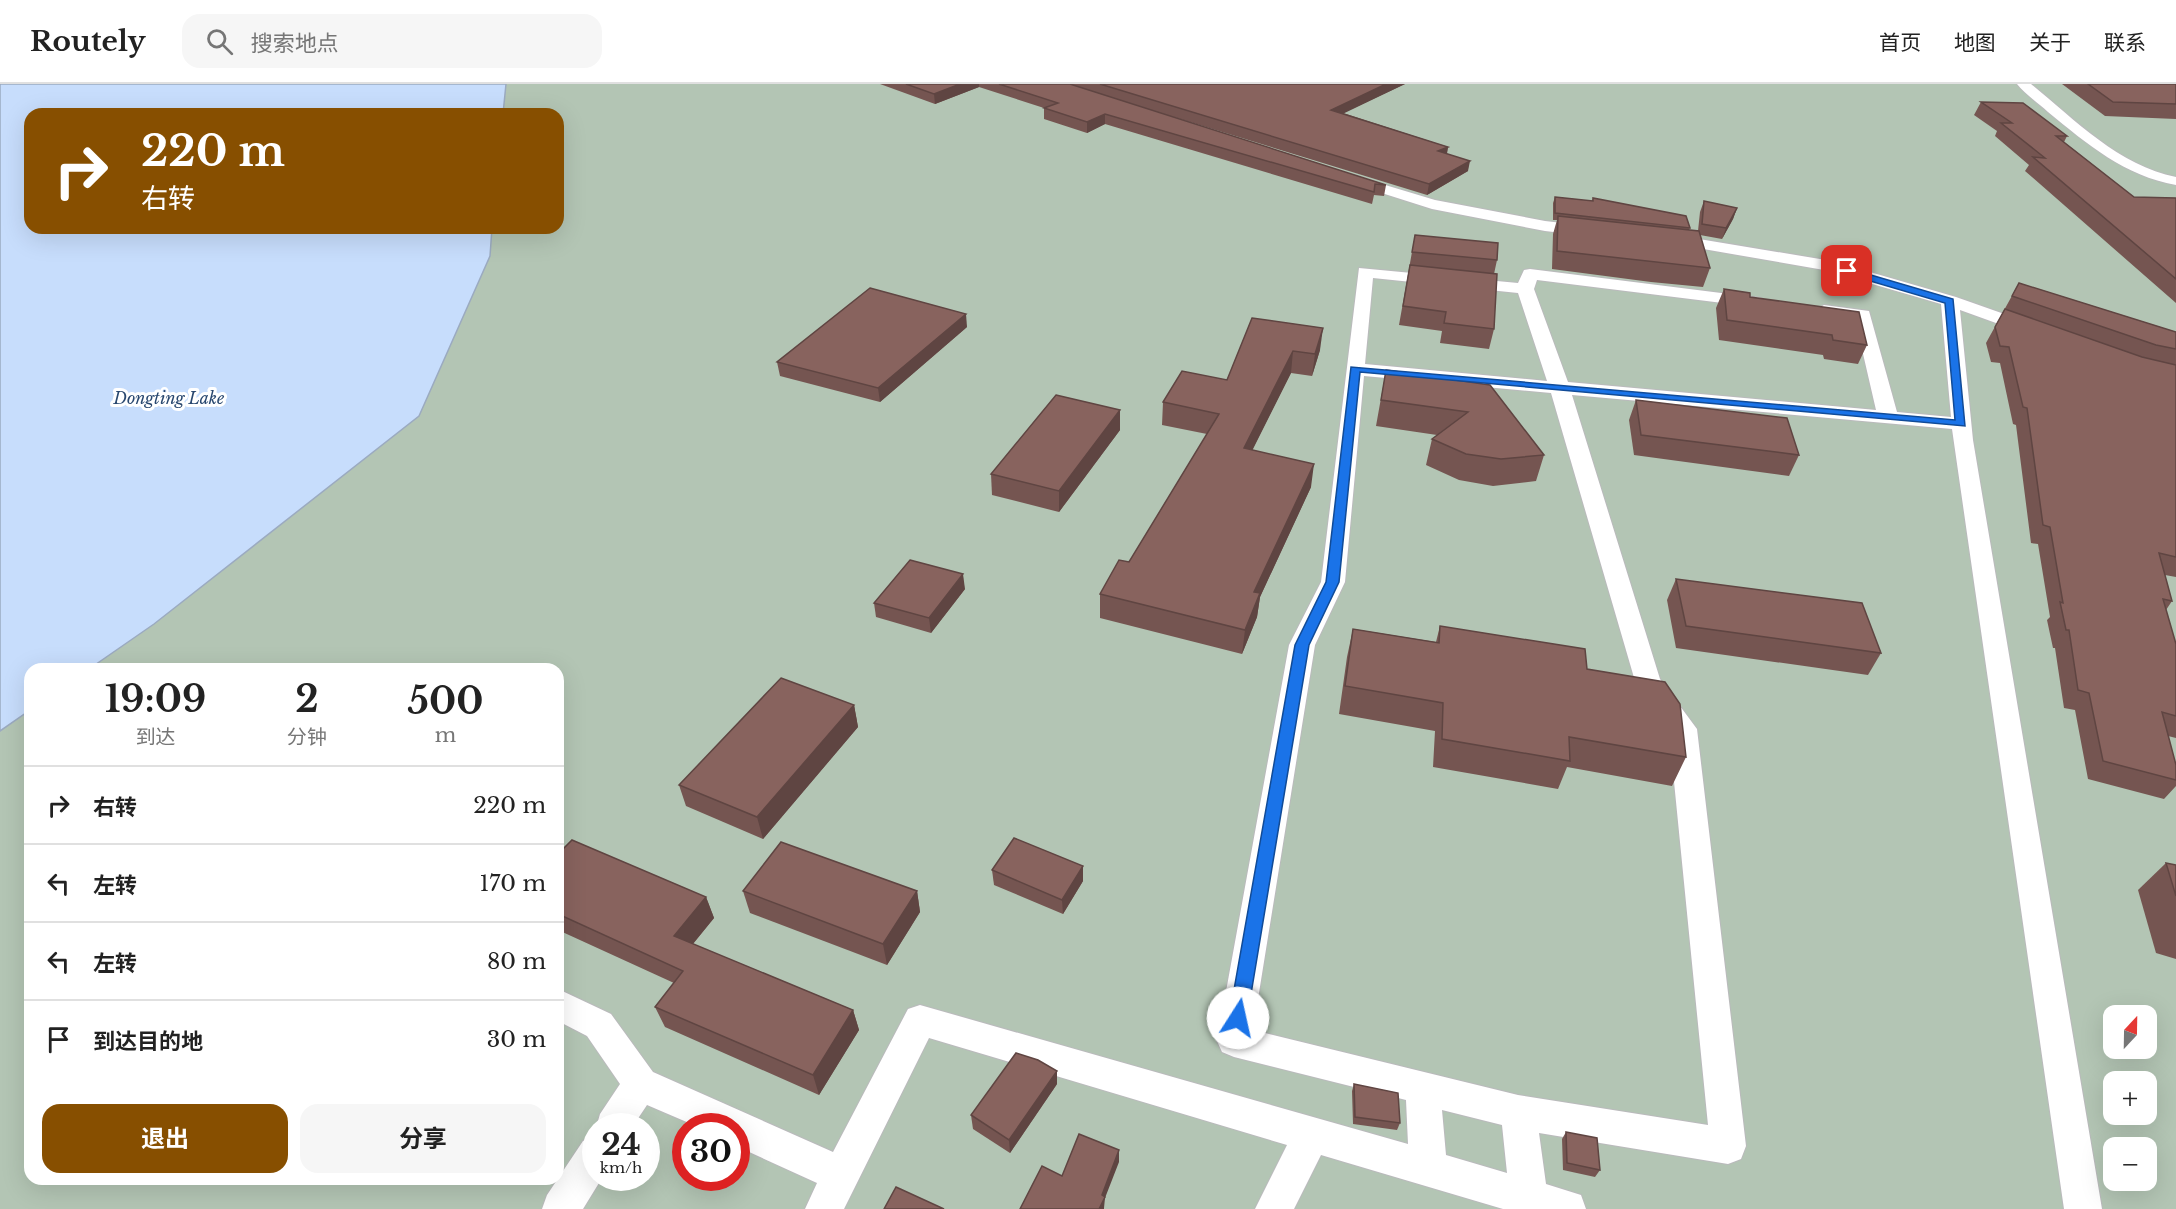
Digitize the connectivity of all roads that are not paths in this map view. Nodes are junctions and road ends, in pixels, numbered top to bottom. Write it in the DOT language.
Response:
graph roads {
  1 [pos="2023,84"];
  2 [pos="1336,174"];
  3 [pos="2176,181"];
  4 [pos="1603,232"];
  5 [pos="1650,237"];
  6 [pos="1525,290"];
  7 [pos="1950,302"];
  8 [pos="1768,303"];
  9 [pos="1804,308"];
  10 [pos="2050,336"];
  11 [pos="1355,369"];
  12 [pos="1560,387"];
  13 [pos="1888,417"];
  14 [pos="1961,424"];
  15 [pos="564,1007"];
  16 [pos="640,1084"];
  17 [pos="1423,1088"];
  18 [pos="1518,1112"];
  19 [pos="621,1113"];
  20 [pos="705,1113"];
  21 [pos="750,1133"];
  22 [pos="1312,1134"];
  23 [pos="1428,1169"];
  24 [pos="842,1174"];
  25 [pos="582,1176"];
  26 [pos="1529,1198"];
  27 [pos="561,1209"];
  28 [pos="824,1209"];
  29 [pos="1274,1209"];
  30 [pos="1567,1209"];
  31 [pos="2083,1209"];
  1 -- 3 [label="street"];
  2 -- 4 [label="street"];
  5 -- 7 [label="street"];
  6 -- 8 [label="street"];
  6 -- 11 [label="street"];
  6 -- 12 [label="street"];
  7 -- 10 [label="street"];
  7 -- 14 [label="street"];
  9 -- 13 [label="street"];
  11 -- 12 [label="street"];
  11 -- 17 [label="street"];
  12 -- 13 [label="street"];
  12 -- 18 [label="street"];
  13 -- 14 [label="street"];
  14 -- 31 [label="street"];
  15 -- 16 [label="street"];
  16 -- 19 [label="street"];
  16 -- 20 [label="street"];
  17 -- 18 [label="street"];
  17 -- 23 [label="street"];
  18 -- 26 [label="street"];
  21 -- 24 [label="street"];
  22 -- 23 [label="street"];
  22 -- 24 [label="street"];
  22 -- 29 [label="street"];
  23 -- 26 [label="street"];
  24 -- 28 [label="street"];
  25 -- 27 [label="street"];
  26 -- 30 [label="street"];
}
